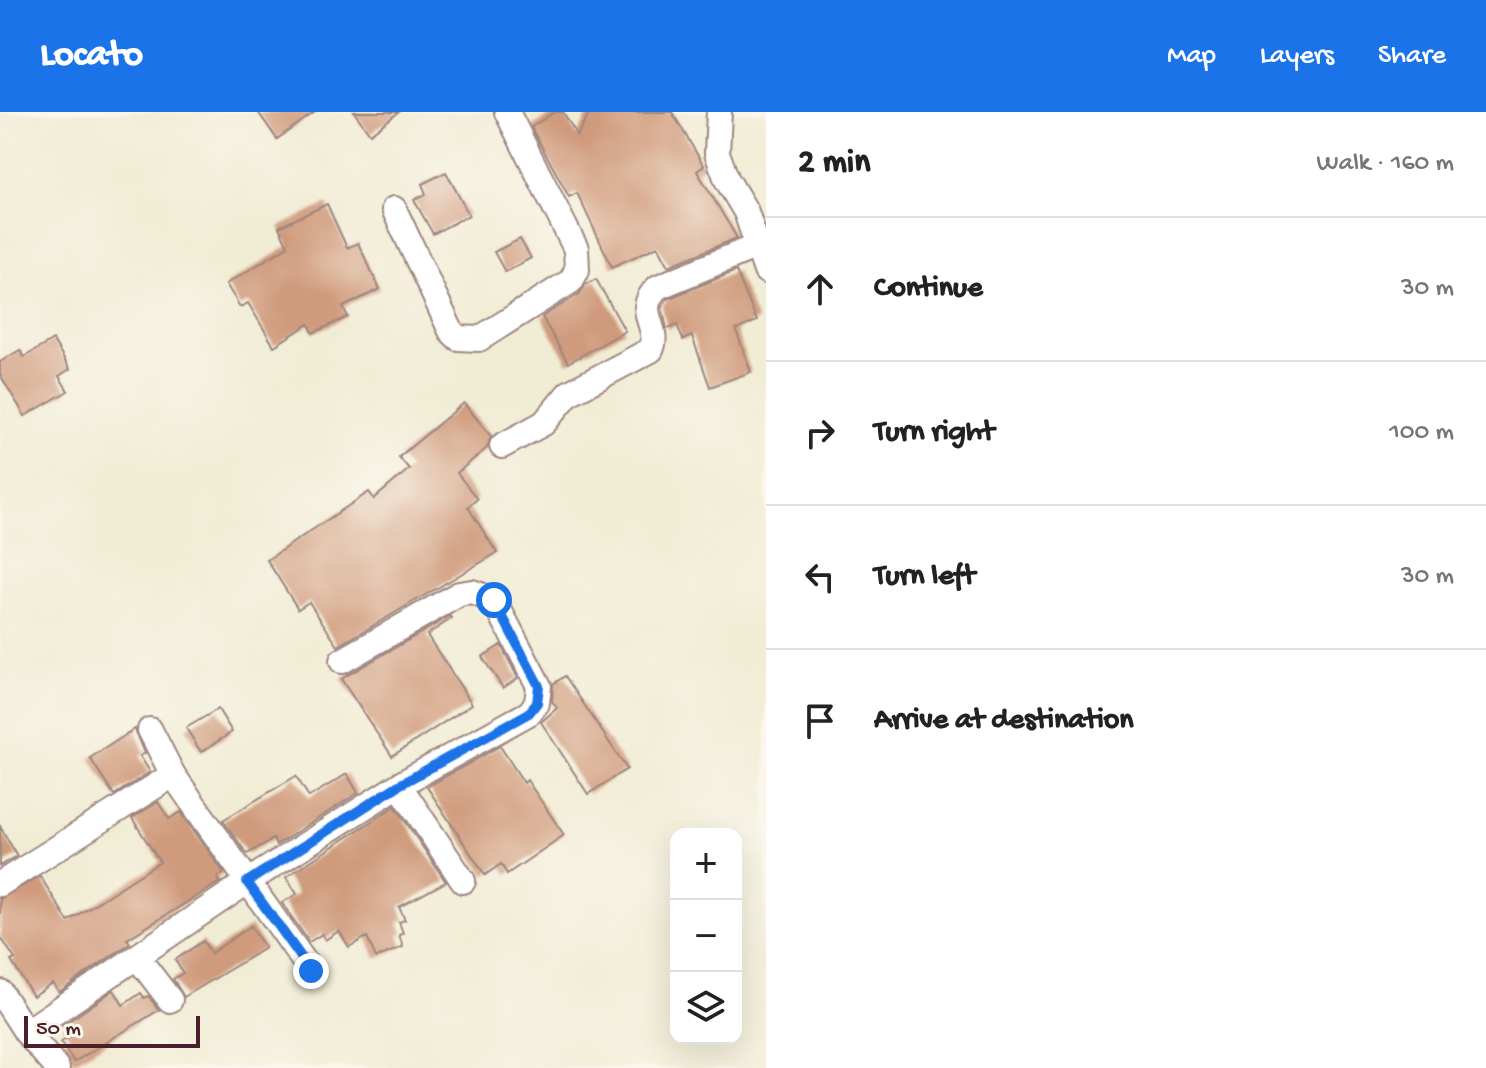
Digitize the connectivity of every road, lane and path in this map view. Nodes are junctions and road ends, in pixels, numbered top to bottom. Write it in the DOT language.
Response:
graph roads {
  1 [pos="507,112"];
  2 [pos="719,112"];
  3 [pos="394,209"];
  4 [pos="756,209"];
  5 [pos="757,246"];
  6 [pos="766,271"];
  7 [pos="502,446"];
  8 [pos="342,661"];
  9 [pos="150,730"];
  10 [pos="173,775"];
  11 [pos="399,785"];
  12 [pos="463,881"];
  13 [pos="247,882"];
  14 [pos="0,884"];
  15 [pos="137,957"];
  16 [pos="311,971"];
  17 [pos="0,992"];
  18 [pos="170,1000"];
  19 [pos="26,1032"];
  20 [pos="57,1068"];
  1 -- 3 [label="street"];
  2 -- 4 [label="street"];
  4 -- 5 [label="street"];
  5 -- 6 [label="street"];
  5 -- 7 [label="street"];
  8 -- 11 [label="street"];
  9 -- 10 [label="street"];
  10 -- 13 [label="street"];
  10 -- 14 [label="street"];
  11 -- 12 [label="street"];
  11 -- 13 [label="street"];
  13 -- 15 [label="street"];
  13 -- 16 [label="street"];
  15 -- 18 [label="street"];
  15 -- 19 [label="street"];
  17 -- 19 [label="street"];
  19 -- 20 [label="street"];
}
